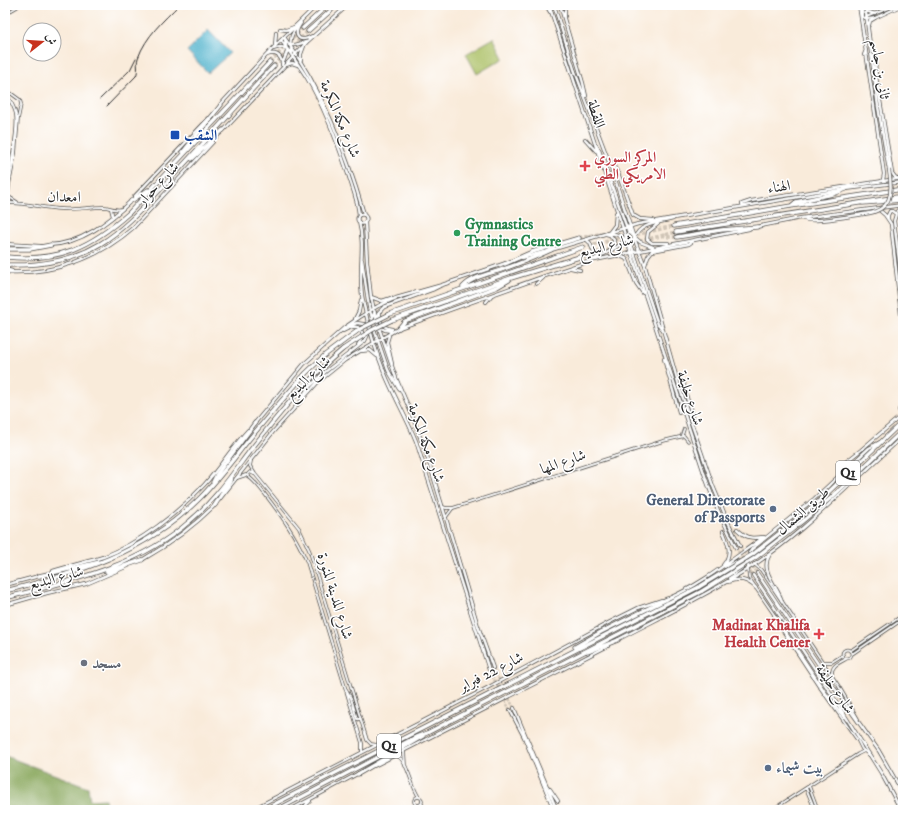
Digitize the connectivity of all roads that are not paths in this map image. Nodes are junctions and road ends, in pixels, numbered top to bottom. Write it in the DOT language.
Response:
graph roads {
  1 [pos="317,5"];
  2 [pos="327,5"];
  3 [pos="337,5"];
  4 [pos="340,5"];
  5 [pos="348,5"];
  6 [pos="547,5"];
  7 [pos="554,5"];
  8 [pos="560,5"];
  9 [pos="897,5"];
  10 [pos="903,5"];
  11 [pos="17,6"];
  12 [pos="863,7"];
  13 [pos="565,10"];
  14 [pos="330,12"];
  15 [pos="5,14"];
  16 [pos="875,16"];
  17 [pos="305,17"];
  18 [pos="866,18"];
  19 [pos="564,19"];
  20 [pos="861,21"];
  21 [pos="298,24"];
  22 [pos="303,28"];
  23 [pos="862,28"];
  24 [pos="280,29"];
  25 [pos="308,31"];
  26 [pos="317,32"];
  27 [pos="276,33"];
  28 [pos="869,34"];
  29 [pos="284,37"];
  30 [pos="281,40"];
  31 [pos="308,41"];
  32 [pos="286,44"];
  33 [pos="275,46"];
  34 [pos="290,46"];
  35 [pos="870,47"];
  36 [pos="287,48"];
  37 [pos="271,50"];
  38 [pos="291,50"];
  39 [pos="866,50"];
  40 [pos="296,53"];
  41 [pos="871,54"];
  42 [pos="864,55"];
  43 [pos="266,56"];
  44 [pos="293,56"];
  45 [pos="270,62"];
  46 [pos="301,62"];
  47 [pos="865,65"];
  48 [pos="274,66"];
  49 [pos="300,66"];
  50 [pos="281,68"];
  51 [pos="869,69"];
  52 [pos="5,89"];
  53 [pos="5,93"];
  54 [pos="16,99"];
  55 [pos="587,103"];
  56 [pos="11,104"];
  57 [pos="221,105"];
  58 [pos="20,107"];
  59 [pos="13,108"];
  60 [pos="223,130"];
  61 [pos="585,139"];
  62 [pos="593,142"];
  63 [pos="596,151"];
  64 [pos="607,158"];
  65 [pos="177,162"];
  66 [pos="182,167"];
  67 [pos="892,173"];
  68 [pos="884,174"];
  69 [pos="903,178"];
  70 [pos="898,179"];
  71 [pos="879,182"];
  72 [pos="903,182"];
  73 [pos="5,185"];
  74 [pos="152,187"];
  75 [pos="846,189"];
  76 [pos="903,189"];
  77 [pos="5,191"];
  78 [pos="9,196"];
  79 [pos="903,196"];
  80 [pos="903,200"];
  81 [pos="131,201"];
  82 [pos="18,202"];
  83 [pos="860,202"];
  84 [pos="5,203"];
  85 [pos="903,205"];
  86 [pos="739,206"];
  87 [pos="791,206"];
  88 [pos="876,208"];
  89 [pos="111,209"];
  90 [pos="123,209"];
  91 [pos="616,209"];
  92 [pos="364,214"];
  93 [pos="896,214"];
  94 [pos="358,215"];
  95 [pos="113,217"];
  96 [pos="801,218"];
  97 [pos="888,219"];
  98 [pos="659,221"];
  99 [pos="359,222"];
  100 [pos="365,222"];
  101 [pos="631,226"];
  102 [pos="674,226"];
  103 [pos="757,227"];
  104 [pos="624,228"];
  105 [pos="676,232"];
  106 [pos="609,233"];
  107 [pos="629,233"];
  108 [pos="604,234"];
  109 [pos="677,237"];
  110 [pos="579,238"];
  111 [pos="634,238"];
  112 [pos="626,239"];
  113 [pos="586,240"];
  114 [pos="693,240"];
  115 [pos="5,243"];
  116 [pos="675,243"];
  117 [pos="52,245"];
  118 [pos="11,246"];
  119 [pos="631,246"];
  120 [pos="583,247"];
  121 [pos="656,247"];
  122 [pos="5,250"];
  123 [pos="551,250"];
  124 [pos="610,251"];
  125 [pos="639,251"];
  126 [pos="634,252"];
  127 [pos="898,252"];
  128 [pos="630,253"];
  129 [pos="586,255"];
  130 [pos="616,255"];
  131 [pos="902,256"];
  132 [pos="7,257"];
  133 [pos="362,258"];
  134 [pos="590,262"];
  135 [pos="505,264"];
  136 [pos="645,266"];
  137 [pos="6,267"];
  138 [pos="571,268"];
  139 [pos="580,270"];
  140 [pos="5,272"];
  141 [pos="26,272"];
  142 [pos="545,276"];
  143 [pos="511,278"];
  144 [pos="902,283"];
  145 [pos="536,284"];
  146 [pos="442,285"];
  147 [pos="462,288"];
  148 [pos="361,289"];
  149 [pos="903,292"];
  150 [pos="408,294"];
  151 [pos="644,294"];
  152 [pos="491,296"];
  153 [pos="371,297"];
  154 [pos="486,302"];
  155 [pos="382,309"];
  156 [pos="374,310"];
  157 [pos="451,310"];
  158 [pos="370,311"];
  159 [pos="459,311"];
  160 [pos="366,314"];
  161 [pos="902,317"];
  162 [pos="373,320"];
  163 [pos="352,322"];
  164 [pos="903,322"];
  165 [pos="377,324"];
  166 [pos="370,326"];
  167 [pos="344,328"];
  168 [pos="399,328"];
  169 [pos="370,330"];
  170 [pos="375,330"];
  171 [pos="394,330"];
  172 [pos="664,331"];
  173 [pos="390,332"];
  174 [pos="339,333"];
  175 [pos="903,333"];
  176 [pos="382,337"];
  177 [pos="378,339"];
  178 [pos="373,341"];
  179 [pos="356,347"];
  180 [pos="663,351"];
  181 [pos="355,354"];
  182 [pos="378,358"];
  183 [pos="392,368"];
  184 [pos="684,382"];
  185 [pos="401,392"];
  186 [pos="300,402"];
  187 [pos="899,410"];
  188 [pos="903,410"];
  189 [pos="679,412"];
  190 [pos="903,414"];
  191 [pos="903,421"];
  192 [pos="255,423"];
  193 [pos="692,425"];
  194 [pos="885,425"];
  195 [pos="684,429"];
  196 [pos="903,430"];
  197 [pos="884,431"];
  198 [pos="681,436"];
  199 [pos="903,436"];
  200 [pos="688,441"];
  201 [pos="881,441"];
  202 [pos="874,445"];
  203 [pos="883,448"];
  204 [pos="861,450"];
  205 [pos="417,456"];
  206 [pos="421,458"];
  207 [pos="251,461"];
  208 [pos="255,474"];
  209 [pos="231,475"];
  210 [pos="840,476"];
  211 [pos="249,477"];
  212 [pos="236,479"];
  213 [pos="854,481"];
  214 [pos="213,483"];
  215 [pos="215,505"];
  216 [pos="443,507"];
  217 [pos="453,508"];
  218 [pos="446,517"];
  219 [pos="791,524"];
  220 [pos="794,528"];
  221 [pos="737,529"];
  222 [pos="723,531"];
  223 [pos="770,536"];
  224 [pos="764,537"];
  225 [pos="740,546"];
  226 [pos="736,548"];
  227 [pos="752,549"];
  228 [pos="745,550"];
  229 [pos="772,552"];
  230 [pos="738,555"];
  231 [pos="734,559"];
  232 [pos="745,559"];
  233 [pos="142,560"];
  234 [pos="748,560"];
  235 [pos="760,560"];
  236 [pos="103,562"];
  237 [pos="754,564"];
  238 [pos="720,569"];
  239 [pos="748,569"];
  240 [pos="716,572"];
  241 [pos="742,573"];
  242 [pos="757,573"];
  243 [pos="753,575"];
  244 [pos="39,576"];
  245 [pos="728,580"];
  246 [pos="723,583"];
  247 [pos="5,585"];
  248 [pos="58,585"];
  249 [pos="756,588"];
  250 [pos="5,591"];
  251 [pos="5,598"];
  252 [pos="667,599"];
  253 [pos="782,601"];
  254 [pos="5,605"];
  255 [pos="774,615"];
  256 [pos="903,615"];
  257 [pos="903,619"];
  258 [pos="618,640"];
  259 [pos="850,650"];
  260 [pos="568,653"];
  261 [pos="852,654"];
  262 [pos="843,655"];
  263 [pos="573,657"];
  264 [pos="846,659"];
  265 [pos="822,662"];
  266 [pos="493,668"];
  267 [pos="489,670"];
  268 [pos="832,676"];
  269 [pos="344,687"];
  270 [pos="514,708"];
  271 [pos="510,710"];
  272 [pos="360,719"];
  273 [pos="849,721"];
  274 [pos="859,722"];
  275 [pos="427,733"];
  276 [pos="377,745"];
  277 [pos="861,747"];
  278 [pos="404,750"];
  279 [pos="864,751"];
  280 [pos="361,753"];
  281 [pos="858,754"];
  282 [pos="395,755"];
  283 [pos="872,757"];
  284 [pos="405,767"];
  285 [pos="358,774"];
  286 [pos="546,782"];
  287 [pos="809,786"];
  288 [pos="806,788"];
  289 [pos="415,791"];
  290 [pos="903,793"];
  291 [pos="419,797"];
  292 [pos="313,798"];
  293 [pos="415,798"];
  294 [pos="558,800"];
  295 [pos="422,803"];
  296 [pos="418,805"];
  297 [pos="251,810"];
  298 [pos="263,810"];
  299 [pos="277,810"];
  300 [pos="290,810"];
  301 [pos="304,810"];
  302 [pos="422,810"];
  303 [pos="554,810"];
  304 [pos="557,810"];
  305 [pos="772,810"];
  306 [pos="815,810"];
  307 [pos="818,810"];
  308 [pos="901,810"];
  1 -- 17 [label="main road, شارع حوار"];
  2 -- 22 [label="highway"];
  3 -- 14 [label="highway"];
  4 -- 14 [label="highway"];
  5 -- 26 [label="main road, شارع حوار"];
  6 -- 62 [label="main road, اللقطة"];
  7 -- 55 [label="main road, اللقطة"];
  8 -- 19 [label="main road"];
  9 -- 16 [label="street"];
  10 -- 16 [label="street"];
  11 -- 15 [label="street"];
  12 -- 16 [label="main road"];
  12 -- 18 [label="main road, ثانى بن جاسم"];
  12 -- 18 [label="main road"];
  12 -- 20 [label="main road, ثانى بن جاسم"];
  13 -- 19 [label="main road"];
  14 -- 25 [label="highway"];
  16 -- 18 [label="street"];
  16 -- 35 [label="main road"];
  17 -- 21 [label="main road, شارع حوار"];
  17 -- 26 [label="main road"];
  17 -- 34 [label="main road"];
  18 -- 20 [label="street"];
  18 -- 28 [label="main road, ثانى بن جاسم"];
  19 -- 55 [label="main road"];
  20 -- 23 [label="main road, ثانى بن جاسم"];
  21 -- 24 [label="main road"];
  21 -- 29 [label="main road, شارع حوار"];
  23 -- 28 [label="main road"];
  23 -- 39 [label="main road, ثانى بن جاسم"];
  26 -- 31 [label="main road, شارع حوار"];
  27 -- 33 [label="main road"];
  28 -- 35 [label="main road, ثانى بن جاسم"];
  29 -- 30 [label="main road, شارع حوار"];
  29 -- 32 [label="main road"];
  29 -- 34 [label="main road, شارع مكة المكرمة"];
  30 -- 32 [label="main road"];
  30 -- 33 [label="main road, شارع حوار"];
  30 -- 36 [label="main road, شارع مكة المكرمة"];
  31 -- 34 [label="main road"];
  31 -- 40 [label="main road, شارع حوار"];
  31 -- 46 [label="main road"];
  32 -- 34 [label="main road"];
  32 -- 36 [label="main road"];
  33 -- 37 [label="main road, شارع حوار"];
  34 -- 38 [label="main road"];
  34 -- 40 [label="main road, شارع مكة المكرمة"];
  35 -- 41 [label="main road, ثانى بن جاسم"];
  36 -- 37 [label="main road"];
  36 -- 38 [label="main road"];
  36 -- 44 [label="main road, شارع مكة المكرمة"];
  36 -- 50 [label="main road"];
  37 -- 43 [label="main road, شارع حوار"];
  38 -- 40 [label="main road"];
  38 -- 44 [label="main road"];
  39 -- 42 [label="main road"];
  39 -- 51 [label="main road, ثانى بن جاسم"];
  40 -- 44 [label="main road, شارع حوار"];
  40 -- 46 [label="main road, شارع مكة المكرمة"];
  41 -- 67 [label="main road, ثانى بن جاسم"];
  41 -- 96 [label="main road, bridge"];
  43 -- 50 [label="main road"];
  43 -- 57 [label="main road, شارع حوار"];
  44 -- 49 [label="main road, شارع مكة المكرمة"];
  44 -- 50 [label="main road, شارع حوار"];
  45 -- 65 [label="highway, شارع حوار"];
  46 -- 92 [label="main road, شارع مكة المكرمة"];
  47 -- 51 [label="main road"];
  48 -- 66 [label="highway, شارع حوار"];
  49 -- 50 [label="main road"];
  49 -- 94 [label="main road, شارع مكة المكرمة"];
  50 -- 60 [label="main road, شارع حوار"];
  51 -- 68 [label="main road, ثانى بن جاسم"];
  52 -- 54 [label="street"];
  53 -- 56 [label="street"];
  54 -- 56 [label="street"];
  54 -- 58 [label="street"];
  55 -- 64 [label="main road, اللقطة"];
  56 -- 59 [label="street"];
  57 -- 65 [label="highway"];
  57 -- 81 [label="main road, شارع حوار"];
  58 -- 59 [label="street"];
  58 -- 78 [label="street"];
  59 -- 73 [label="street"];
  60 -- 66 [label="highway"];
  60 -- 141 [label="main road, شارع حوار"];
  61 -- 63 [label="main road"];
  62 -- 63 [label="main road, اللقطة"];
  62 -- 104 [label="main road"];
  63 -- 91 [label="main road, اللقطة"];
  64 -- 98 [label="main road"];
  64 -- 101 [label="main road, اللقطة"];
  65 -- 74 [label="highway, شارع حوار"];
  66 -- 137 [label="highway, شارع حوار"];
  67 -- 68 [label="main road"];
  67 -- 70 [label="main road"];
  68 -- 71 [label="main road"];
  69 -- 70 [label="main road"];
  70 -- 71 [label="main road"];
  71 -- 86 [label="main road"];
  72 -- 75 [label="main road, الهناء"];
  74 -- 81 [label="highway"];
  74 -- 132 [label="highway, شارع حوار"];
  75 -- 86 [label="main road, الهناء"];
  75 -- 87 [label="highway"];
  76 -- 87 [label="highway, الهناء"];
  77 -- 78 [label="street"];
  78 -- 82 [label="street, امعدان"];
  78 -- 84 [label="street"];
  79 -- 83 [label="highway, الهناء"];
  80 -- 83 [label="highway"];
  81 -- 90 [label="main road, شارع حوار"];
  82 -- 84 [label="street, امعدان"];
  82 -- 89 [label="street, امعدان"];
  83 -- 105 [label="highway, الهناء"];
  85 -- 88 [label="main road"];
  85 -- 93 [label="main road"];
  86 -- 98 [label="main road, الهناء"];
  87 -- 102 [label="highway, الهناء"];
  88 -- 96 [label="main road"];
  88 -- 97 [label="main road"];
  89 -- 90 [label="street, امعدان"];
  89 -- 95 [label="street"];
  90 -- 95 [label="main road, شارع حوار"];
  91 -- 104 [label="main road, اللقطة"];
  91 -- 106 [label="main road"];
  92 -- 94 [label="main road"];
  92 -- 100 [label="main road"];
  93 -- 97 [label="main road"];
  93 -- 127 [label="main road"];
  94 -- 99 [label="main road"];
  95 -- 117 [label="main road, شارع حوار"];
  96 -- 103 [label="main road"];
  97 -- 161 [label="main road"];
  98 -- 101 [label="main road, شارع البديع"];
  98 -- 111 [label="main road"];
  98 -- 116 [label="main road"];
  99 -- 100 [label="main road"];
  99 -- 133 [label="main road, شارع مكة المكرمة"];
  100 -- 153 [label="main road, شارع مكة المكرمة"];
  101 -- 104 [label="main road, شارع البديع"];
  101 -- 107 [label="main road"];
  101 -- 111 [label="main road, اللقطة"];
  103 -- 109 [label="highway"];
  103 -- 114 [label="main road"];
  104 -- 106 [label="main road, شارع البديع"];
  104 -- 107 [label="main road"];
  104 -- 112 [label="main road, اللقطة"];
  106 -- 108 [label="main road, شارع البديع"];
  106 -- 112 [label="main road"];
  107 -- 111 [label="main road"];
  107 -- 112 [label="main road"];
  108 -- 113 [label="main road, شارع البديع"];
  108 -- 124 [label="main road"];
  110 -- 135 [label="highway"];
  111 -- 119 [label="main road"];
  111 -- 121 [label="main road"];
  111 -- 125 [label="main road, اللقطة"];
  112 -- 119 [label="main road"];
  112 -- 124 [label="main road"];
  112 -- 128 [label="main road, اللقطة"];
  113 -- 123 [label="main road, شارع البديع"];
  113 -- 134 [label="main road"];
  114 -- 116 [label="main road"];
  114 -- 136 [label="main road"];
  115 -- 118 [label="main road"];
  116 -- 121 [label="main road, شارع البديع"];
  117 -- 118 [label="highway"];
  118 -- 122 [label="highway"];
  119 -- 126 [label="main road"];
  119 -- 128 [label="main road"];
  120 -- 147 [label="highway, شارع البديع"];
  121 -- 125 [label="main road, شارع البديع"];
  123 -- 135 [label="main road, شارع البديع"];
  123 -- 147 [label="highway"];
  124 -- 134 [label="main road"];
  125 -- 126 [label="main road, شارع البديع"];
  125 -- 136 [label="main road, شارع خليفة"];
  126 -- 128 [label="main road, شارع البديع"];
  126 -- 172 [label="main road"];
  127 -- 131 [label="main road"];
  127 -- 144 [label="main road"];
  128 -- 130 [label="main road, شارع البديع"];
  128 -- 151 [label="main road, شارع خليفة"];
  129 -- 143 [label="highway, شارع البديع"];
  130 -- 134 [label="main road, شارع البديع"];
  130 -- 151 [label="main road"];
  133 -- 148 [label="main road, شارع مكة المكرمة"];
  133 -- 158 [label="main road"];
  134 -- 138 [label="main road, شارع البديع"];
  135 -- 146 [label="main road, شارع البديع"];
  136 -- 172 [label="main road, شارع خليفة"];
  137 -- 141 [label="main road"];
  138 -- 139 [label="main road"];
  138 -- 142 [label="main road, شارع البديع"];
  140 -- 141 [label="main road, شارع حوار"];
  142 -- 145 [label="main road"];
  142 -- 152 [label="main road, شارع البديع"];
  143 -- 168 [label="highway"];
  143 -- 209 [label="highway, شارع البديع, bridge"];
  144 -- 149 [label="main road"];
  146 -- 150 [label="main road, شارع البديع"];
  146 -- 155 [label="main road"];
  147 -- 214 [label="highway, شارع البديع, bridge"];
  148 -- 160 [label="main road, شارع مكة المكرمة"];
  148 -- 163 [label="main road"];
  150 -- 153 [label="main road"];
  150 -- 156 [label="main road, شارع البديع"];
  151 -- 180 [label="main road, شارع خليفة"];
  152 -- 154 [label="main road"];
  152 -- 157 [label="main road, شارع البديع"];
  153 -- 156 [label="main road, شارع مكة المكرمة"];
  155 -- 165 [label="main road"];
  155 -- 168 [label="main road"];
  156 -- 158 [label="main road, شارع البديع"];
  156 -- 162 [label="main road"];
  156 -- 165 [label="main road, شارع مكة المكرمة"];
  157 -- 159 [label="main road"];
  157 -- 168 [label="main road, شارع البديع"];
  158 -- 160 [label="main road, شارع البديع"];
  158 -- 162 [label="main road"];
  160 -- 163 [label="main road, شارع البديع"];
  160 -- 166 [label="main road, شارع مكة المكرمة"];
  161 -- 164 [label="street"];
  161 -- 175 [label="main road"];
  162 -- 165 [label="main road"];
  162 -- 166 [label="main road"];
  163 -- 167 [label="main road, شارع البديع"];
  165 -- 170 [label="main road"];
  165 -- 171 [label="main road"];
  165 -- 176 [label="main road, شارع مكة المكرمة"];
  166 -- 167 [label="main road"];
  166 -- 169 [label="main road, شارع مكة المكرمة"];
  166 -- 170 [label="main road"];
  167 -- 174 [label="main road, شارع البديع"];
  168 -- 171 [label="main road, شارع البديع"];
  169 -- 178 [label="main road, شارع مكة المكرمة"];
  169 -- 179 [label="main road"];
  170 -- 177 [label="main road"];
  170 -- 178 [label="main road"];
  171 -- 173 [label="main road, شارع البديع"];
  172 -- 193 [label="main road, شارع خليفة"];
  173 -- 176 [label="main road, شارع البديع"];
  173 -- 183 [label="main road"];
  174 -- 179 [label="main road"];
  174 -- 192 [label="main road, شارع البديع"];
  176 -- 177 [label="main road, شارع البديع"];
  176 -- 183 [label="main road, شارع مكة المكرمة"];
  177 -- 178 [label="main road, شارع البديع"];
  177 -- 185 [label="main road"];
  178 -- 181 [label="main road, شارع البديع"];
  178 -- 182 [label="main road, شارع مكة المكرمة"];
  179 -- 186 [label="main road"];
  180 -- 189 [label="main road"];
  180 -- 226 [label="main road, شارع خليفة"];
  181 -- 182 [label="main road"];
  181 -- 186 [label="main road, شارع البديع"];
  182 -- 206 [label="main road, شارع مكة المكرمة"];
  183 -- 185 [label="main road, شارع مكة المكرمة"];
  184 -- 193 [label="main road"];
  185 -- 216 [label="main road, شارع مكة المكرمة"];
  186 -- 207 [label="main road, شارع البديع"];
  187 -- 188 [label="main road"];
  190 -- 197 [label="main road, طريق الشمال"];
  191 -- 201 [label="highway, طريق الشمال / Q1"];
  192 -- 214 [label="highway"];
  192 -- 244 [label="main road, شارع البديع"];
  193 -- 225 [label="main road, شارع خليفة"];
  194 -- 197 [label="main road"];
  195 -- 198 [label="street"];
  196 -- 203 [label="highway, طريق الشمال / Q1"];
  197 -- 204 [label="main road, طريق الشمال"];
  198 -- 200 [label="street"];
  198 -- 217 [label="street, شارع المها"];
  199 -- 213 [label="main road, طريق الشمال"];
  201 -- 202 [label="main road"];
  201 -- 219 [label="highway, طريق الشمال / Q1"];
  202 -- 204 [label="main road"];
  202 -- 210 [label="main road"];
  203 -- 213 [label="highway"];
  203 -- 220 [label="highway, طريق الشمال / Q1"];
  204 -- 210 [label="main road, طريق الشمال"];
  205 -- 206 [label="main road"];
  206 -- 267 [label="main road, شارع مكة المكرمة"];
  207 -- 208 [label="street, شارع المدينة المنورة"];
  207 -- 212 [label="main road, شارع البديع"];
  208 -- 211 [label="street"];
  208 -- 272 [label="street, شارع المدينة المنورة"];
  209 -- 215 [label="highway"];
  209 -- 248 [label="highway, شارع البديع"];
  210 -- 223 [label="main road, طريق الشمال"];
  211 -- 212 [label="street"];
  211 -- 269 [label="street, شارع المدينة المنورة"];
  212 -- 215 [label="main road, شارع البديع"];
  213 -- 229 [label="main road, طريق الشمال"];
  214 -- 236 [label="highway, شارع البديع"];
  215 -- 233 [label="main road, شارع البديع"];
  216 -- 217 [label="street, شارع المها"];
  216 -- 218 [label="main road, شارع مكة المكرمة"];
  217 -- 218 [label="street"];
  218 -- 266 [label="main road, شارع مكة المكرمة"];
  219 -- 260 [label="highway, شارع 22 فبراير / Q1, bridge"];
  220 -- 263 [label="highway, شارع 22 فبراير / Q1, bridge"];
  221 -- 224 [label="main road"];
  222 -- 240 [label="main road"];
  223 -- 224 [label="main road"];
  223 -- 227 [label="main road, طريق الشمال"];
  224 -- 228 [label="main road, شارع 22 فبراير"];
  227 -- 234 [label="main road"];
  227 -- 235 [label="main road"];
  228 -- 230 [label="main road, شارع 22 فبراير"];
  228 -- 232 [label="main road"];
  229 -- 235 [label="main road, طريق الشمال"];
  229 -- 253 [label="main road"];
  230 -- 231 [label="main road, شارع 22 فبراير"];
  230 -- 232 [label="main road"];
  231 -- 232 [label="main road"];
  231 -- 238 [label="main road, شارع 22 فبراير"];
  232 -- 234 [label="main road"];
  232 -- 241 [label="main road"];
  233 -- 248 [label="highway"];
  233 -- 254 [label="main road, شارع البديع"];
  234 -- 235 [label="main road"];
  234 -- 237 [label="main road"];
  234 -- 239 [label="main road"];
  235 -- 237 [label="main road, طريق الشمال"];
  236 -- 244 [label="highway"];
  236 -- 250 [label="highway, شارع البديع"];
  237 -- 239 [label="main road, طريق الشمال"];
  237 -- 253 [label="street, شارع خليفة"];
  238 -- 240 [label="main road, شارع 22 فبراير"];
  238 -- 245 [label="main road"];
  239 -- 241 [label="main road, شارع 22 فبراير"];
  239 -- 249 [label="street, شارع خليفة"];
  240 -- 252 [label="main road, شارع 22 فبراير"];
  241 -- 245 [label="main road, شارع 22 فبراير"];
  242 -- 274 [label="main road, شارع خليفة"];
  243 -- 273 [label="main road, شارع خليفة"];
  244 -- 247 [label="main road, شارع البديع"];
  245 -- 246 [label="main road, شارع 22 فبراير"];
  246 -- 249 [label="main road"];
  246 -- 258 [label="main road, شارع 22 فبراير"];
  248 -- 251 [label="highway, شارع البديع"];
  249 -- 255 [label="street, شارع خليفة"];
  252 -- 260 [label="highway"];
  252 -- 276 [label="main road, شارع 22 فبراير"];
  253 -- 265 [label="street, شارع خليفة"];
  255 -- 273 [label="main road"];
  255 -- 277 [label="street, شارع خليفة"];
  256 -- 259 [label="street"];
  257 -- 261 [label="street"];
  258 -- 263 [label="highway"];
  258 -- 278 [label="main road, شارع 22 فبراير"];
  259 -- 261 [label="street"];
  259 -- 262 [label="street"];
  260 -- 298 [label="highway, شارع 22 فبراير / Q1"];
  261 -- 264 [label="street"];
  262 -- 264 [label="street"];
  262 -- 265 [label="street"];
  263 -- 275 [label="highway, شارع 22 فبراير / Q1"];
  264 -- 268 [label="street"];
  265 -- 268 [label="street, شارع خليفة"];
  268 -- 274 [label="street, شارع خليفة"];
  269 -- 272 [label="street"];
  269 -- 280 [label="street, شارع المدينة المنورة"];
  270 -- 286 [label="main road"];
  271 -- 303 [label="main road"];
  272 -- 276 [label="street, شارع المدينة المنورة"];
  273 -- 283 [label="main road, شارع خليفة"];
  274 -- 290 [label="main road, شارع خليفة"];
  275 -- 285 [label="highway"];
  275 -- 299 [label="highway, شارع 22 فبراير / Q1"];
  276 -- 280 [label="main road, شارع 22 فبراير"];
  277 -- 279 [label="street, شارع خليفة"];
  277 -- 281 [label="street"];
  278 -- 282 [label="main road, شارع 22 فبراير"];
  278 -- 284 [label="street"];
  279 -- 281 [label="street"];
  279 -- 283 [label="street, شارع خليفة"];
  280 -- 297 [label="main road, شارع 22 فبراير"];
  281 -- 287 [label="street"];
  282 -- 284 [label="street"];
  282 -- 285 [label="main road, شارع 22 فبراير"];
  283 -- 308 [label="main road, شارع خليفة"];
  284 -- 289 [label="street"];
  285 -- 292 [label="main road, شارع 22 فبراير"];
  286 -- 294 [label="main road"];
  286 -- 304 [label="main road"];
  287 -- 288 [label="street"];
  287 -- 307 [label="street"];
  288 -- 305 [label="street"];
  288 -- 306 [label="street"];
  289 -- 291 [label="street"];
  289 -- 293 [label="street"];
  291 -- 293 [label="street"];
  291 -- 295 [label="street"];
  292 -- 300 [label="main road, شارع 22 فبراير"];
  292 -- 301 [label="main road"];
  293 -- 296 [label="street"];
  295 -- 296 [label="street"];
  295 -- 302 [label="street"];
  296 -- 302 [label="street"];
}
